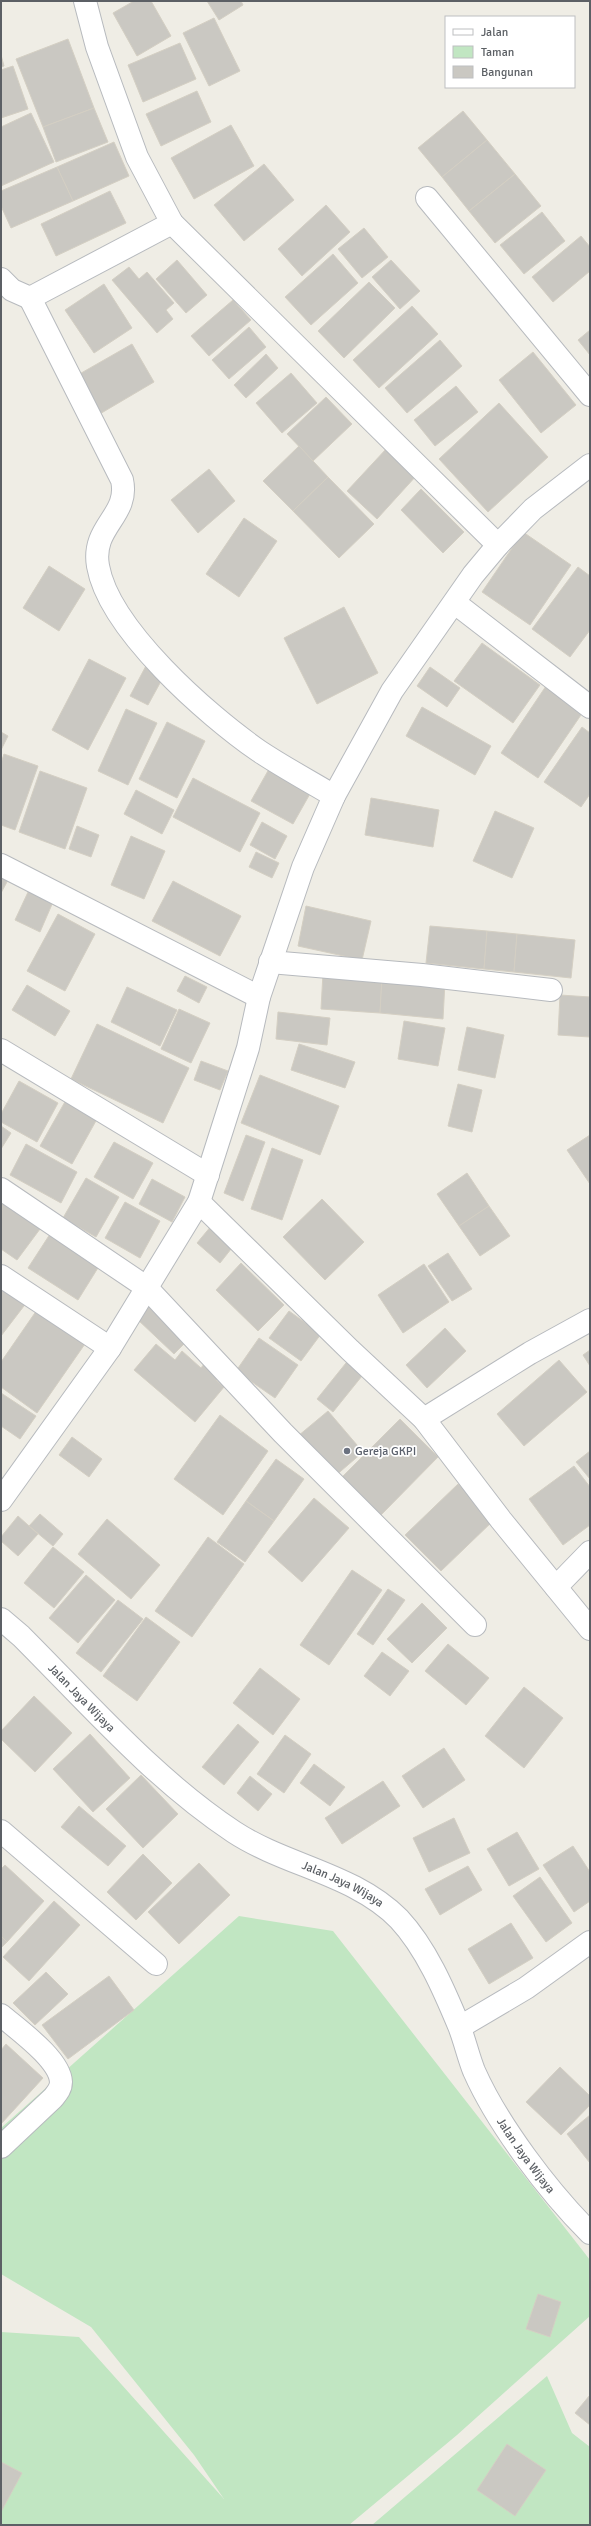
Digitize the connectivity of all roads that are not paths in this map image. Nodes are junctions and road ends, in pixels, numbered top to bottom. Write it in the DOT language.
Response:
graph roads {
  1 [pos="85,1"];
  2 [pos="427,198"];
  3 [pos="172,223"];
  4 [pos="1,279"];
  5 [pos="30,298"];
  6 [pos="590,395"];
  7 [pos="585,475"];
  8 [pos="498,545"];
  9 [pos="455,603"];
  10 [pos="590,707"];
  11 [pos="334,796"];
  12 [pos="1,865"];
  13 [pos="270,962"];
  14 [pos="551,990"];
  15 [pos="259,997"];
  16 [pos="1,1050"];
  17 [pos="208,1174"];
  18 [pos="1,1190"];
  19 [pos="199,1202"];
  20 [pos="1,1276"];
  21 [pos="146,1287"];
  22 [pos="590,1320"];
  23 [pos="110,1348"];
  24 [pos="424,1419"];
  25 [pos="1,1500"];
  26 [pos="590,1552"];
  27 [pos="556,1587"];
  28 [pos="1,1620"];
  29 [pos="475,1625"];
  30 [pos="590,1629"];
  31 [pos="1,1831"];
  32 [pos="590,1942"];
  33 [pos="156,1964"];
  34 [pos="1,2015"];
  35 [pos="460,2027"];
  36 [pos="1,2147"];
  37 [pos="590,2233"];
  1 -- 3 [label="street"];
  2 -- 6 [label="street"];
  3 -- 5 [label="street"];
  3 -- 8 [label="street"];
  4 -- 5 [label="street"];
  5 -- 11 [label="street"];
  7 -- 8 [label="street"];
  8 -- 9 [label="street"];
  9 -- 10 [label="street"];
  9 -- 11 [label="street"];
  11 -- 13 [label="street"];
  12 -- 15 [label="street"];
  13 -- 14 [label="street"];
  13 -- 15 [label="street"];
  15 -- 17 [label="street"];
  16 -- 17 [label="street"];
  17 -- 19 [label="street"];
  18 -- 21 [label="street"];
  19 -- 21 [label="street"];
  19 -- 24 [label="street"];
  20 -- 23 [label="street"];
  21 -- 23 [label="street"];
  21 -- 29 [label="street"];
  22 -- 24 [label="street"];
  23 -- 25 [label="street"];
  24 -- 27 [label="street"];
  26 -- 27 [label="street"];
  27 -- 30 [label="street"];
  28 -- 35 [label="street, Jalan Jaya Wijaya"];
  31 -- 33 [label="street"];
  32 -- 35 [label="street"];
  34 -- 36 [label="street"];
  35 -- 37 [label="street, Jalan Jaya Wijaya"];
}
